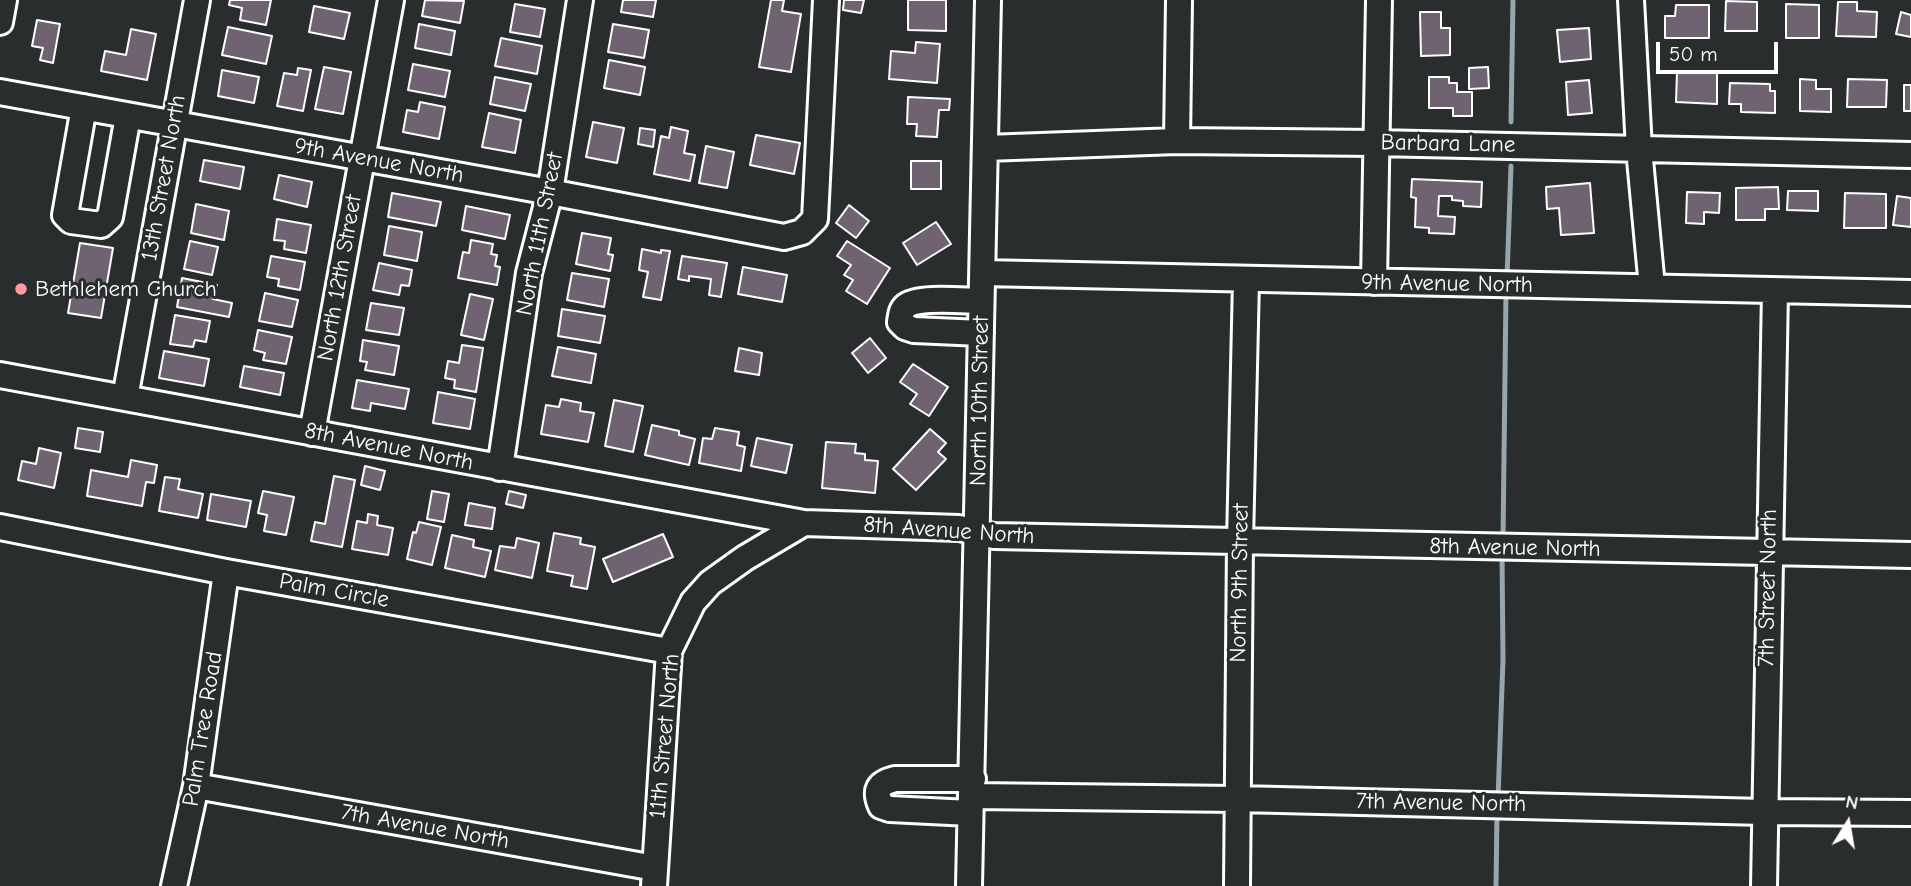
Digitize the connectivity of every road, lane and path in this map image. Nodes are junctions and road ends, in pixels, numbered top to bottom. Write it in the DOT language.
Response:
graph roads {
  1 [pos="4,0"];
  2 [pos="197,0"];
  3 [pos="391,0"];
  4 [pos="580,0"];
  5 [pos="826,0"];
  6 [pos="988,0"];
  7 [pos="1179,0"];
  8 [pos="1379,0"];
  9 [pos="1631,0"];
  10 [pos="0,22"];
  11 [pos="0,92"];
  12 [pos="84,107"];
  13 [pos="128,116"];
  14 [pos="174,124"];
  15 [pos="1177,141"];
  16 [pos="1376,143"];
  17 [pos="986,148"];
  18 [pos="1639,149"];
  19 [pos="1911,155"];
  20 [pos="362,159"];
  21 [pos="550,192"];
  22 [pos="983,273"];
  23 [pos="1246,280"];
  24 [pos="1374,282"];
  25 [pos="1652,287"];
  26 [pos="1775,291"];
  27 [pos="1911,293"];
  28 [pos="981,301"];
  29 [pos="981,333"];
  30 [pos="1,382"];
  31 [pos="125,398"];
  32 [pos="312,433"];
  33 [pos="500,468"];
  34 [pos="804,523"];
  35 [pos="0,527"];
  36 [pos="977,533"];
  37 [pos="1240,542"];
  38 [pos="1768,553"];
  39 [pos="1911,555"];
  40 [pos="226,572"];
  41 [pos="669,651"];
  42 [pos="196,786"];
  43 [pos="971,796"];
  44 [pos="1239,799"];
  45 [pos="1764,812"];
  46 [pos="1911,813"];
  47 [pos="654,877"];
  48 [pos="174,886"];
  49 [pos="969,886"];
  50 [pos="1237,886"];
  51 [pos="1764,886"];
  1 -- 10 [label="street"];
  2 -- 14 [label="street, 13th Street North"];
  3 -- 20 [label="street, North 12th Street"];
  4 -- 21 [label="street, North 11th Street"];
  5 -- 21 [label="street, 9th Avenue North"];
  6 -- 17 [label="street, North 10th Street"];
  7 -- 15 [label="street"];
  8 -- 16 [label="street"];
  9 -- 18 [label="street"];
  11 -- 12 [label="street, 9th Avenue North"];
  12 -- 13 [label="street, 9th Avenue North"];
  12 -- 13 [label="street"];
  13 -- 14 [label="street, 9th Avenue North"];
  14 -- 20 [label="street, 9th Avenue North"];
  14 -- 31 [label="street, 13th Street North"];
  15 -- 16 [label="street, Barbara Lane"];
  15 -- 17 [label="street, Barbara Lane"];
  16 -- 18 [label="street, Barbara Lane"];
  16 -- 24 [label="street"];
  17 -- 22 [label="street, North 10th Street"];
  18 -- 19 [label="street, Barbara Lane"];
  18 -- 25 [label="street"];
  20 -- 21 [label="street, 9th Avenue North"];
  20 -- 32 [label="street, North 12th Street"];
  21 -- 33 [label="street, North 11th Street"];
  22 -- 23 [label="street, 9th Avenue North"];
  22 -- 28 [label="street, North 10th Street"];
  23 -- 24 [label="street, 9th Avenue North"];
  23 -- 37 [label="street, North 9th Street"];
  24 -- 25 [label="street, 9th Avenue North"];
  25 -- 26 [label="street, 9th Avenue North"];
  26 -- 27 [label="street, 9th Avenue North"];
  26 -- 38 [label="street, 7th Street North"];
  28 -- 29 [label="street, North 10th Street"];
  28 -- 29 [label="street"];
  29 -- 36 [label="street, North 10th Street"];
  30 -- 31 [label="street, 8th Avenue North"];
  31 -- 32 [label="street, 8th Avenue North"];
  32 -- 33 [label="street, 8th Avenue North"];
  33 -- 34 [label="street, 8th Avenue North"];
  34 -- 36 [label="street, 8th Avenue North"];
  34 -- 41 [label="street, 11th Street North"];
  35 -- 40 [label="street, Palm Circle"];
  36 -- 37 [label="street, 8th Avenue North"];
  36 -- 43 [label="street, North 10th Street"];
  37 -- 38 [label="street, 8th Avenue North"];
  37 -- 44 [label="street, North 9th Street"];
  38 -- 39 [label="street, 8th Avenue North"];
  38 -- 45 [label="street, 7th Street North"];
  40 -- 41 [label="street, Palm Circle"];
  40 -- 42 [label="street, Palm Tree Road"];
  41 -- 47 [label="street, 11th Street North"];
  42 -- 47 [label="street, 7th Avenue North"];
  42 -- 48 [label="street, Palm Tree Road"];
  43 -- 44 [label="street, 7th Avenue North"];
  43 -- 49 [label="street, North 10th Street"];
  44 -- 45 [label="street, 7th Avenue North"];
  44 -- 50 [label="street, North 9th Street"];
  45 -- 46 [label="street, 7th Avenue North"];
  45 -- 51 [label="street, 7th Street North"];
}
